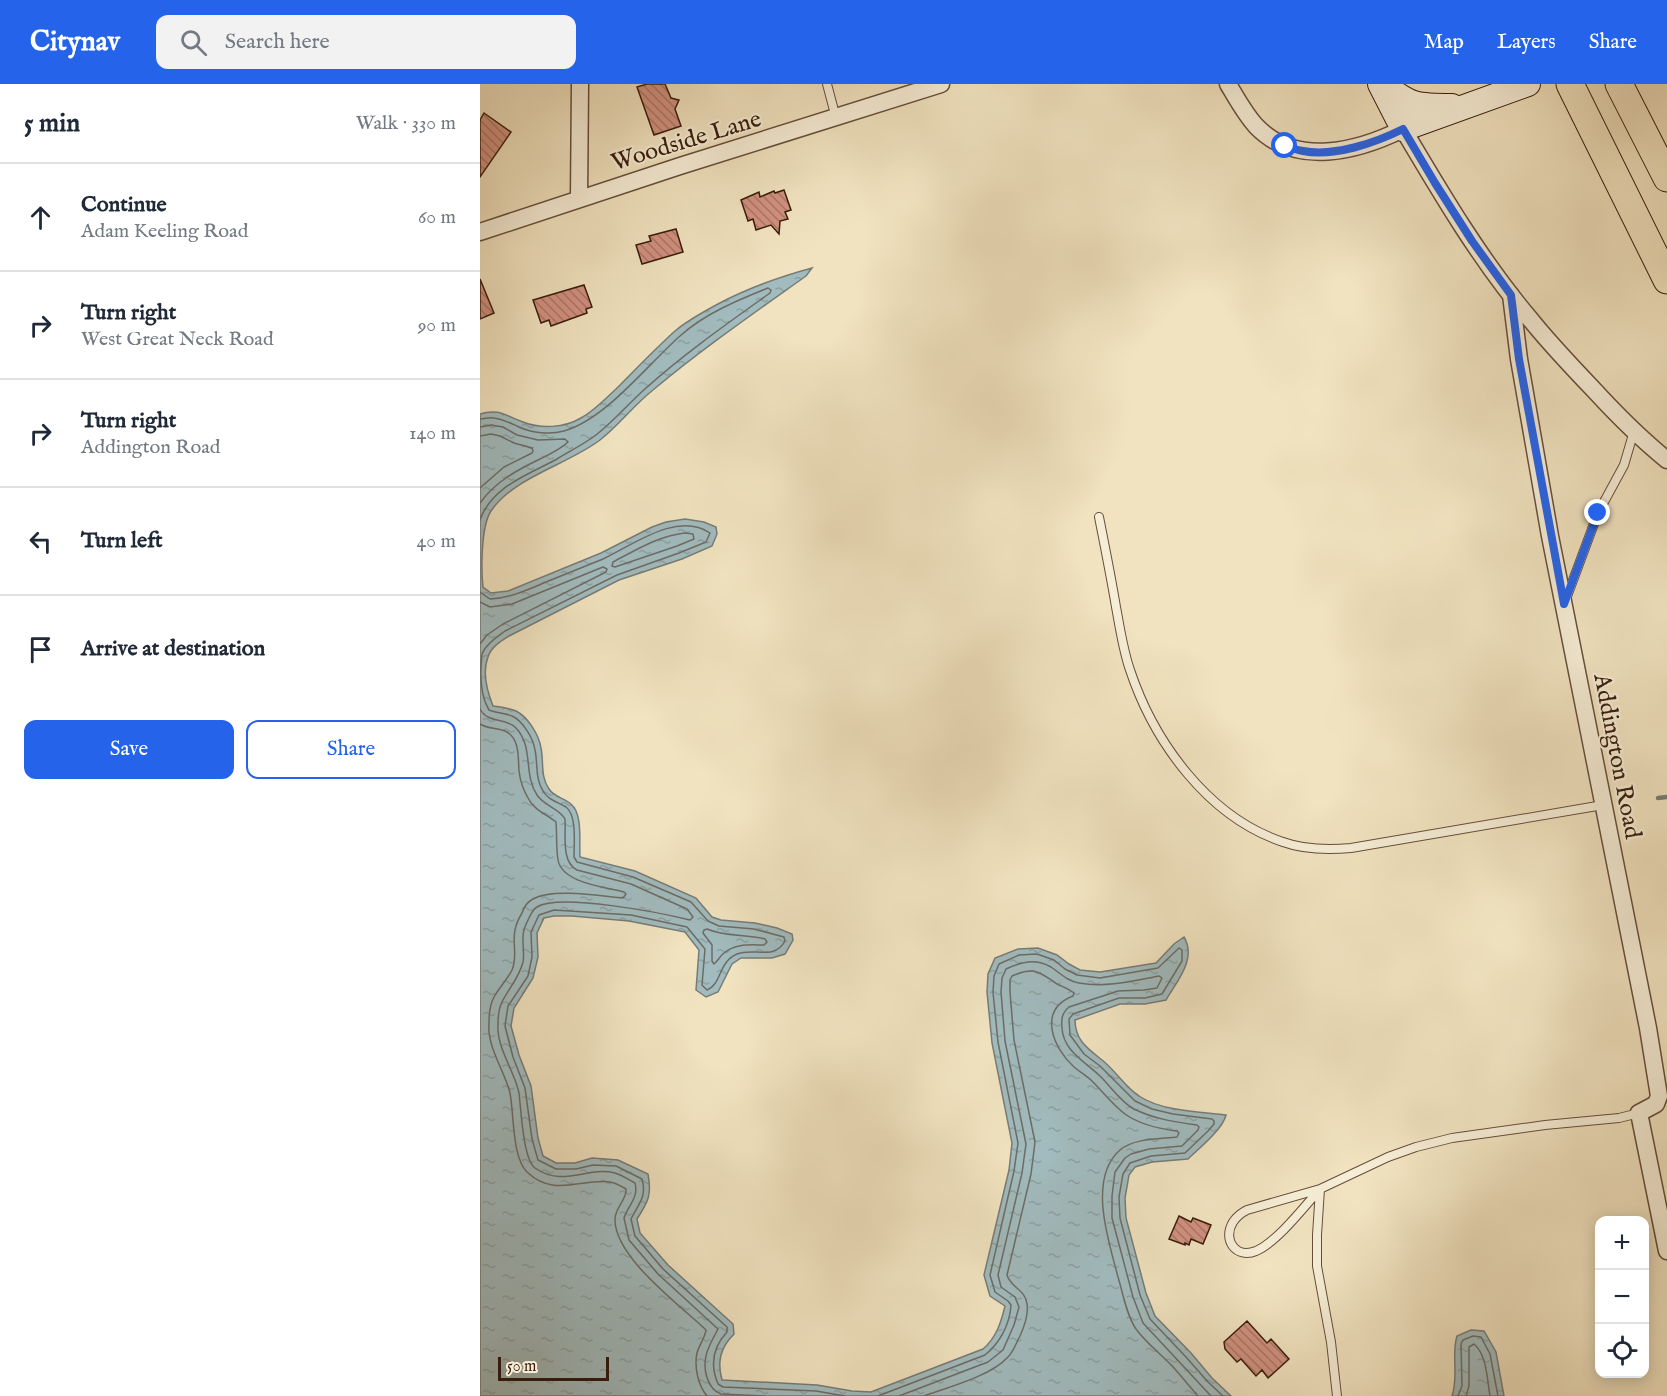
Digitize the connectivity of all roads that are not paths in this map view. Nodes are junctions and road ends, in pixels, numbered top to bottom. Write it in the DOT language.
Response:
graph roads {
  1 [pos="579,84"];
  2 [pos="827,84"];
  3 [pos="941,84"];
  4 [pos="1228,84"];
  5 [pos="1381,84"];
  6 [pos="1528,84"];
  7 [pos="1570,84"];
  8 [pos="1619,84"];
  9 [pos="1466,106"];
  10 [pos="836,118"];
  11 [pos="1403,129"];
  12 [pos="1667,178"];
  13 [pos="579,199"];
  14 [pos="480,232"];
  15 [pos="1667,280"];
  16 [pos="1511,295"];
  17 [pos="1634,430"];
  18 [pos="1667,460"];
  19 [pos="1099,517"];
  20 [pos="1564,604"];
  21 [pos="1604,805"];
  22 [pos="1661,1102"];
  23 [pos="1639,1113"];
  24 [pos="1320,1189"];
  25 [pos="1667,1251"];
  26 [pos="1337,1396"];
  1 -- 13 [label="street"];
  2 -- 10 [label="lane"];
  3 -- 10 [label="street, Woodside Lane"];
  4 -- 11 [label="street"];
  5 -- 9 [label="street"];
  5 -- 11 [label="street"];
  6 -- 9 [label="street"];
  7 -- 15 [label="main road"];
  8 -- 12 [label="main road"];
  9 -- 11 [label="street"];
  10 -- 13 [label="street, Woodside Lane"];
  11 -- 16 [label="street"];
  13 -- 14 [label="street, Woodside Lane"];
  16 -- 17 [label="street"];
  16 -- 20 [label="street, Addington Road"];
  17 -- 18 [label="street"];
  17 -- 20 [label="lane"];
  19 -- 21 [label="lane"];
  20 -- 21 [label="street, Addington Road"];
  21 -- 22 [label="street, Addington Road"];
  22 -- 23 [label="street, Addington Road"];
  23 -- 24 [label="lane"];
  23 -- 25 [label="street"];
  24 -- 24 [label="lane"];
  24 -- 26 [label="lane"];
}
